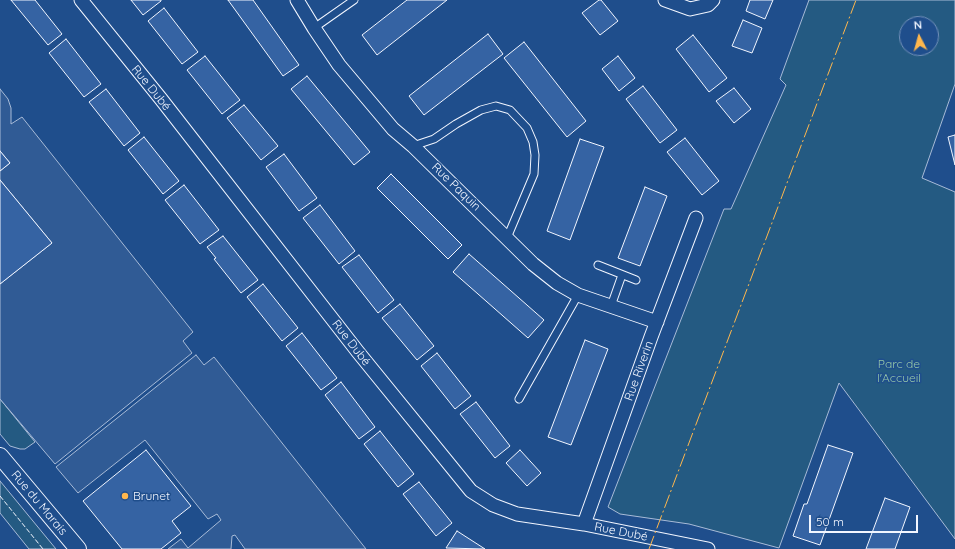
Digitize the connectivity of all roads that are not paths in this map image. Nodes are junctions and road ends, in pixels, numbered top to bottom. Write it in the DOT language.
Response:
graph roads {
  1 [pos="81,0"];
  2 [pos="297,0"];
  3 [pos="354,0"];
  4 [pos="665,0"];
  5 [pos="713,0"];
  6 [pos="314,28"];
  7 [pos="413,146"];
  8 [pos="696,218"];
  9 [pos="507,238"];
  10 [pos="598,265"];
  11 [pos="622,275"];
  12 [pos="636,280"];
  13 [pos="578,295"];
  14 [pos="611,306"];
  15 [pos="657,322"];
  16 [pos="519,399"];
  17 [pos="0,456"];
  18 [pos="584,524"];
  19 [pos="78,549"];
  20 [pos="708,549"];
  1 -- 18 [label="street, Rue Dubé"];
  2 -- 6 [label="street, Rue Paquin"];
  3 -- 6 [label="lane"];
  4 -- 5 [label="street"];
  6 -- 7 [label="street, Rue Paquin"];
  7 -- 9 [label="street, Rue Paquin"];
  7 -- 9 [label="lane"];
  8 -- 15 [label="street, Rue Riverin"];
  9 -- 13 [label="street, Rue Paquin"];
  10 -- 11 [label="lane"];
  11 -- 12 [label="lane"];
  11 -- 14 [label="lane"];
  13 -- 14 [label="street, Rue Paquin"];
  13 -- 16 [label="lane"];
  14 -- 15 [label="street, Rue Paquin"];
  15 -- 18 [label="street, Rue Riverin"];
  17 -- 19 [label="street, Rue du Marais"];
  18 -- 20 [label="street, Rue Dubé"];
}
